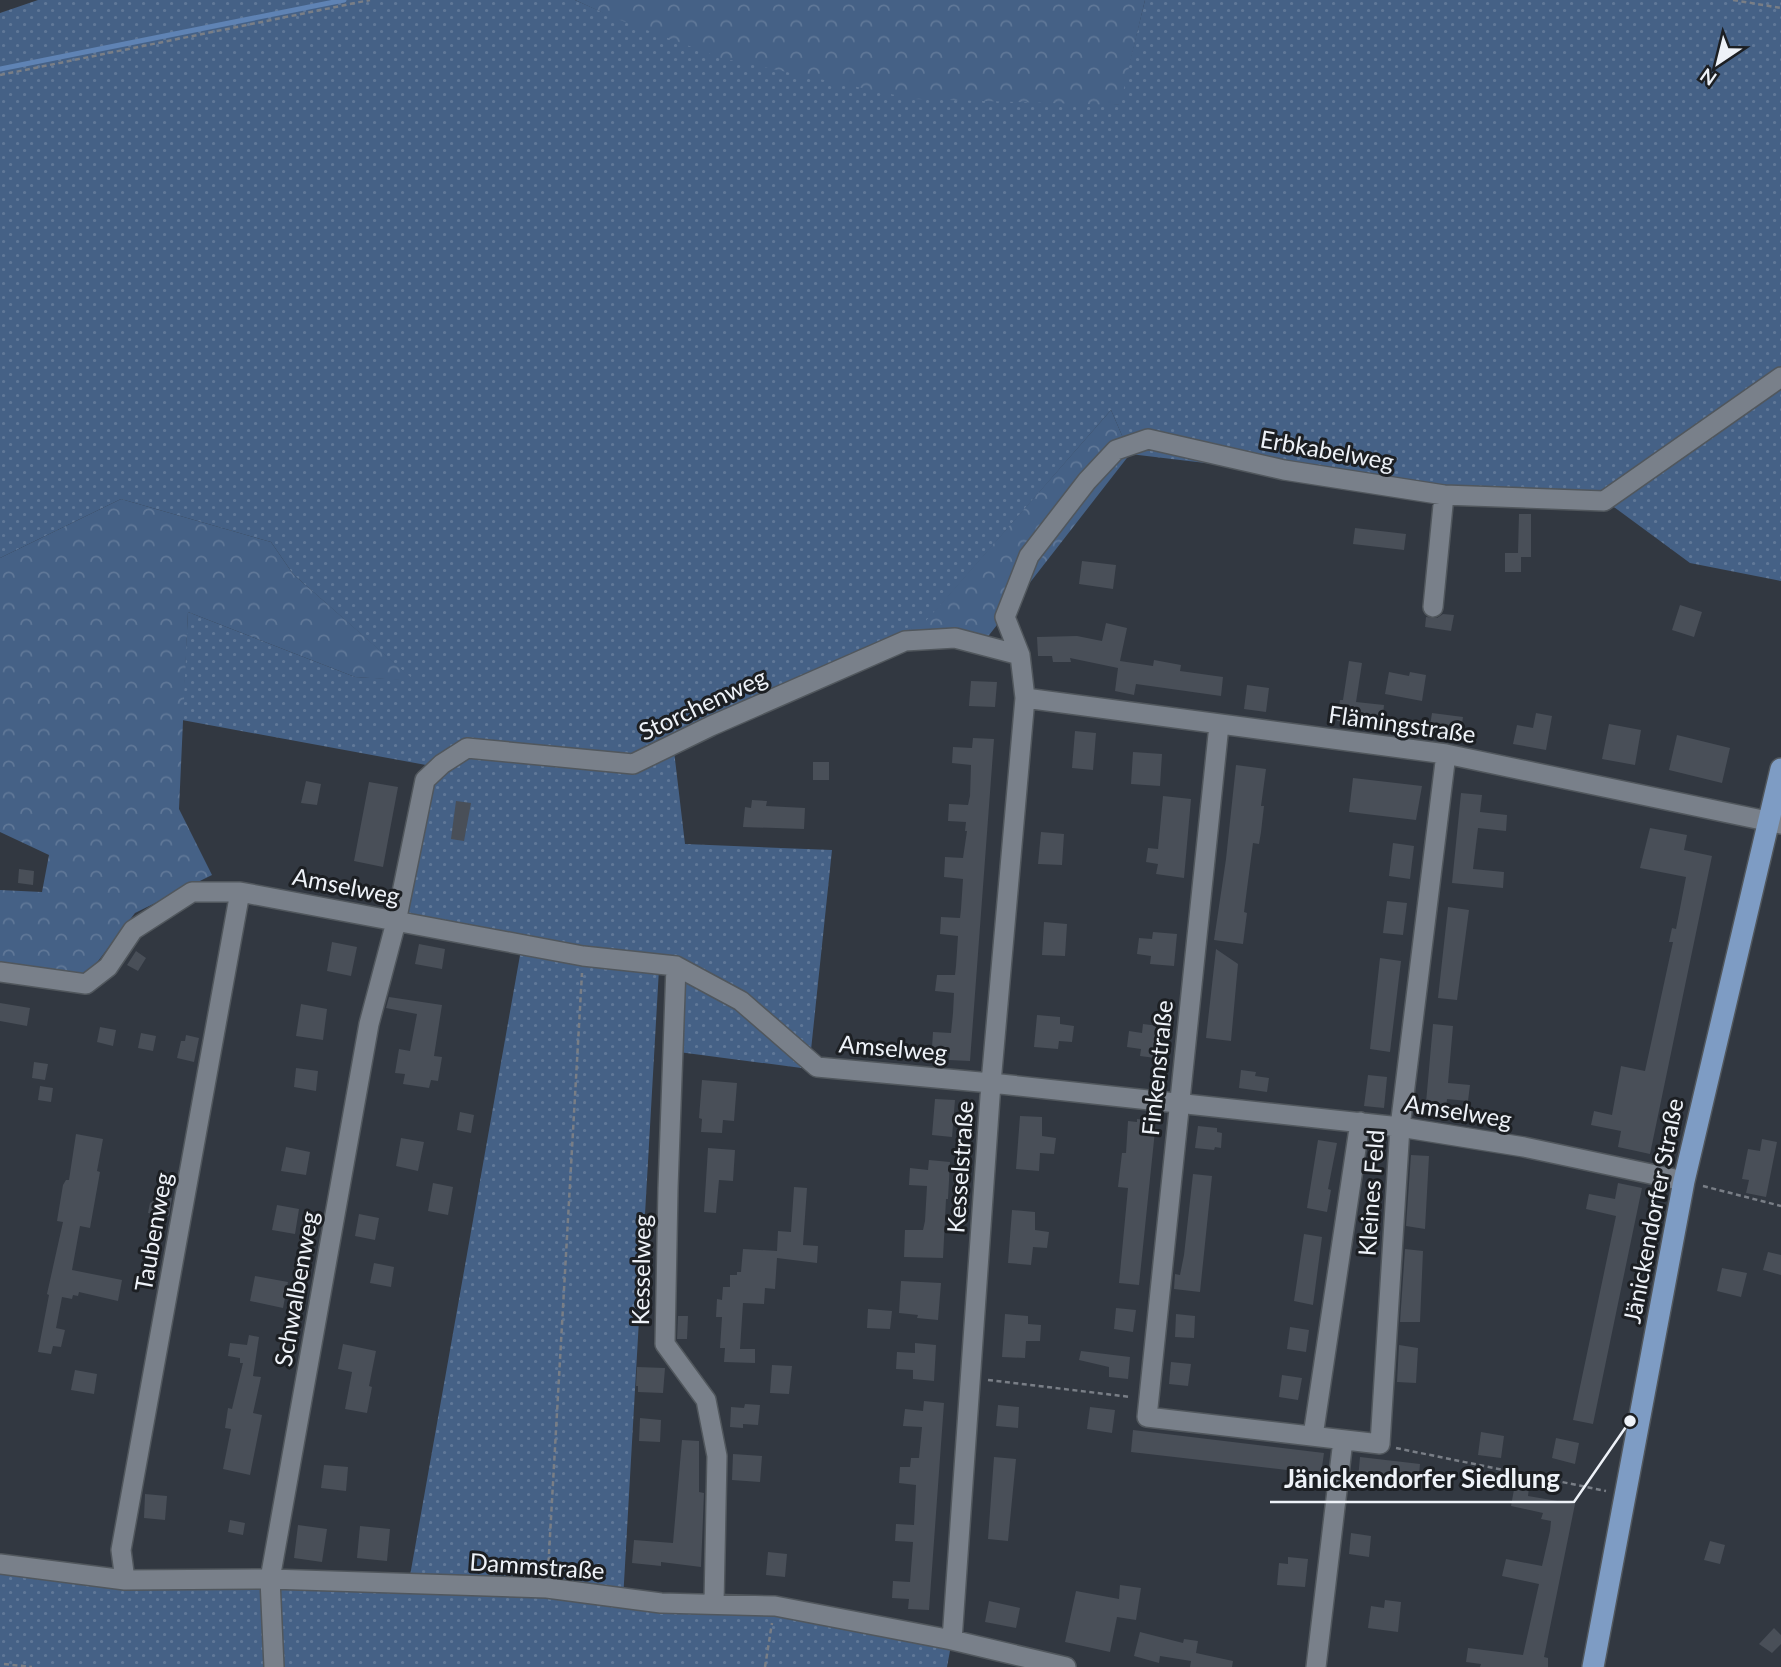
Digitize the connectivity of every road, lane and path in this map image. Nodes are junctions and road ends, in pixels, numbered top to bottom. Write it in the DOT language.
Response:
graph roads {
  1 [pos="370,0"];
  2 [pos="1733,0"];
  3 [pos="1781,8"];
  4 [pos="0,75"];
  5 [pos="1781,377"];
  6 [pos="1444,495"];
  7 [pos="1433,607"];
  8 [pos="1020,655"];
  9 [pos="1025,698"];
  10 [pos="1219,725"];
  11 [pos="1446,754"];
  12 [pos="1781,769"];
  13 [pos="1775,823"];
  14 [pos="240,892"];
  15 [pos="396,922"];
  16 [pos="583,956"];
  17 [pos="676,966"];
  18 [pos="0,972"];
  19 [pos="991,1083"];
  20 [pos="1178,1104"];
  21 [pos="1360,1122"];
  22 [pos="1400,1127"];
  23 [pos="1684,1181"];
  24 [pos="1781,1206"];
  25 [pos="972,1378"];
  26 [pos="1148,1408"];
  27 [pos="1313,1436"];
  28 [pos="1343,1440"];
  29 [pos="1380,1444"];
  30 [pos="1626,1495"];
  31 [pos="0,1564"];
  32 [pos="270,1579"];
  33 [pos="125,1580"];
  34 [pos="547,1588"];
  35 [pos="714,1603"];
  36 [pos="775,1606"];
  37 [pos="952,1640"];
  38 [pos="4,1664"];
  39 [pos="32,1667"];
  40 [pos="274,1667"];
  41 [pos="765,1667"];
  42 [pos="1066,1667"];
  43 [pos="1316,1667"];
  44 [pos="1593,1667"];
  1 -- 4 [label="path"];
  2 -- 3 [label="path"];
  5 -- 6 [label="street, Erbkabelweg"];
  6 -- 7 [label="street"];
  6 -- 8 [label="street, Erbkabelweg"];
  8 -- 9 [label="street, Erbkabelweg"];
  8 -- 15 [label="street, Storchenweg"];
  9 -- 10 [label="street, Flämingstraße"];
  9 -- 19 [label="street, Kesselstraße"];
  10 -- 11 [label="street, Flämingstraße"];
  10 -- 20 [label="street, Finkenstraße"];
  11 -- 13 [label="street, Flämingstraße"];
  11 -- 22 [label="street, Kleines Feld"];
  12 -- 13 [label="main road, Jänickendorfer Straße"];
  13 -- 23 [label="main road, Jänickendorfer Straße"];
  14 -- 15 [label="street, Amselweg"];
  14 -- 18 [label="street, Amselweg"];
  14 -- 33 [label="street, Taubenweg"];
  15 -- 16 [label="street, Amselweg"];
  15 -- 32 [label="street, Schwalbenweg"];
  16 -- 17 [label="street, Amselweg"];
  16 -- 34 [label="path"];
  17 -- 19 [label="street, Amselweg"];
  17 -- 35 [label="street, Kesselweg"];
  19 -- 20 [label="street, Amselweg"];
  19 -- 25 [label="street, Kesselstraße"];
  20 -- 21 [label="street, Amselweg"];
  20 -- 26 [label="street, Finkenstraße"];
  21 -- 22 [label="street, Amselweg"];
  21 -- 27 [label="street, Kleines Feld"];
  22 -- 23 [label="street, Amselweg"];
  22 -- 29 [label="street, Kleines Feld"];
  23 -- 24 [label="path"];
  23 -- 30 [label="main road, Jänickendorfer Straße"];
  25 -- 26 [label="path"];
  25 -- 37 [label="street, Kesselstraße"];
  26 -- 27 [label="street"];
  27 -- 28 [label="street"];
  28 -- 29 [label="street"];
  28 -- 43 [label="street"];
  29 -- 30 [label="path"];
  30 -- 44 [label="main road, Jänickendorfer Straße"];
  31 -- 33 [label="street, Dammstraße"];
  32 -- 33 [label="street, Dammstraße"];
  32 -- 34 [label="street, Dammstraße"];
  32 -- 40 [label="street, Schwalbenweg"];
  34 -- 35 [label="street, Dammstraße"];
  35 -- 36 [label="street, Dammstraße"];
  36 -- 37 [label="street, Dammstraße"];
  36 -- 41 [label="path"];
  37 -- 42 [label="street, Dammstraße"];
  38 -- 39 [label="path"];
}
